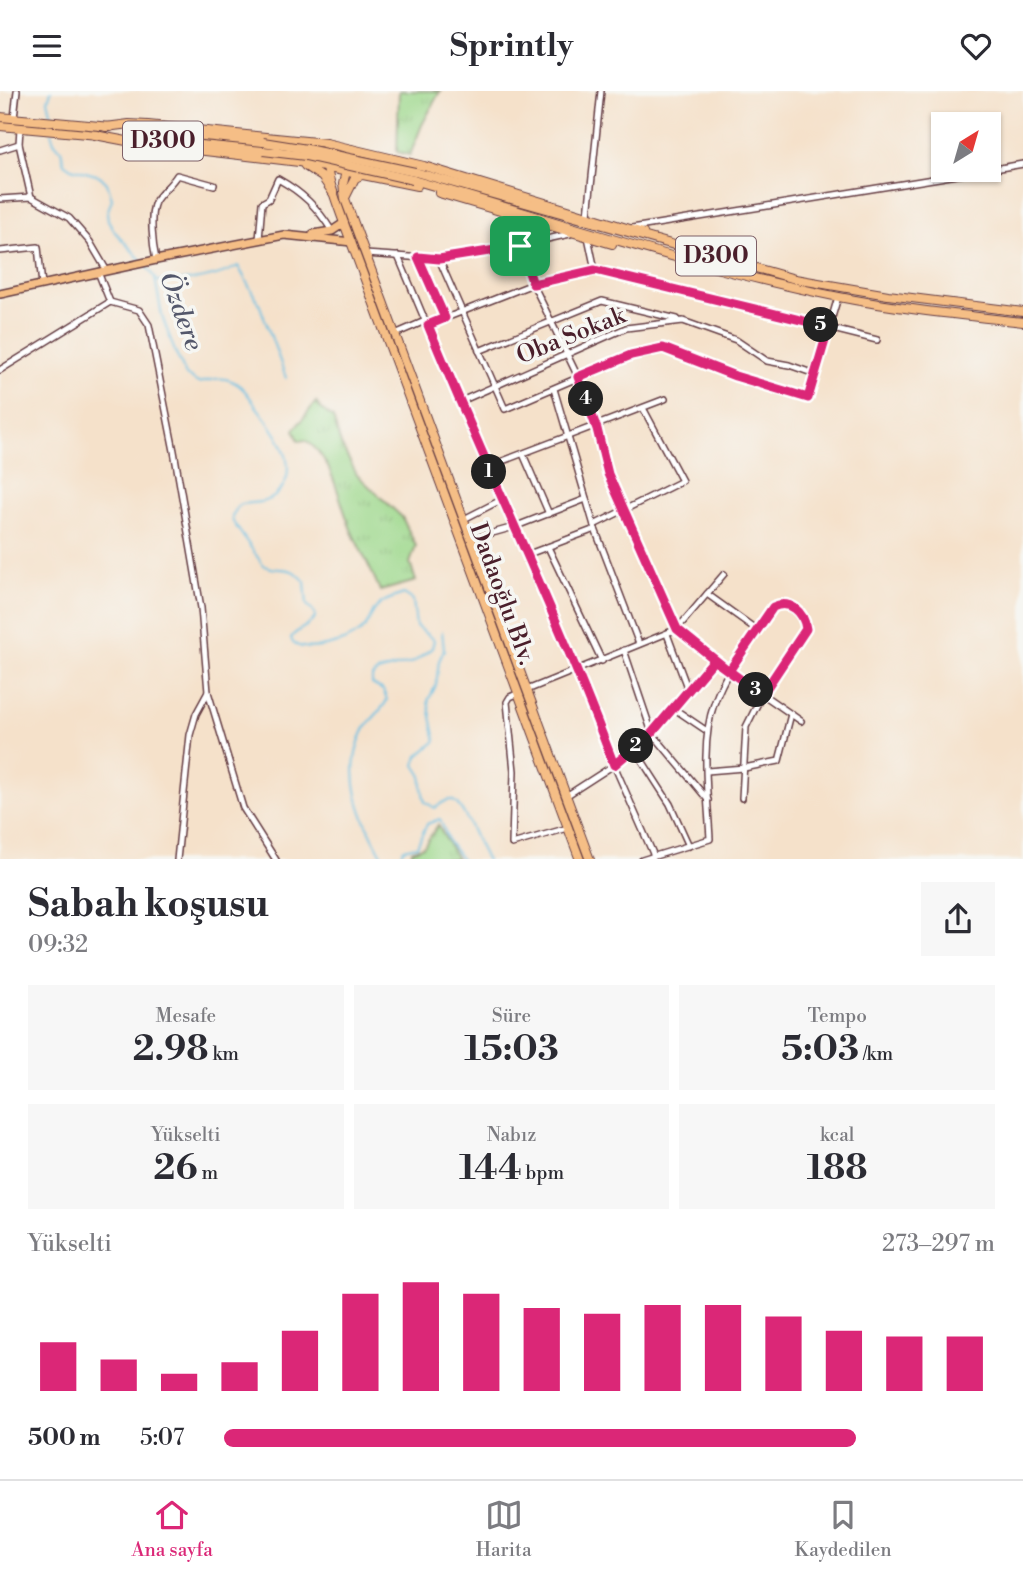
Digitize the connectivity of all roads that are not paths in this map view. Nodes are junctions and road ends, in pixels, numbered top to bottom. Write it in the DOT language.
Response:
graph roads {
  1 [pos="17,91"];
  2 [pos="601,91"];
  3 [pos="0,117"];
  4 [pos="14,118"];
  5 [pos="41,125"];
  6 [pos="0,126"];
  7 [pos="64,127"];
  8 [pos="107,127"];
  9 [pos="20,128"];
  10 [pos="95,135"];
  11 [pos="326,143"];
  12 [pos="19,144"];
  13 [pos="263,146"];
  14 [pos="351,149"];
  15 [pos="0,150"];
  16 [pos="299,162"];
  17 [pos="1023,164"];
  18 [pos="329,168"];
  19 [pos="1001,168"];
  20 [pos="345,171"];
  21 [pos="362,175"];
  22 [pos="414,176"];
  23 [pos="931,179"];
  24 [pos="214,185"];
  25 [pos="334,194"];
  26 [pos="31,197"];
  27 [pos="0,199"];
  28 [pos="345,199"];
  29 [pos="588,215"];
  30 [pos="344,223"];
  31 [pos="632,228"];
  32 [pos="332,231"];
  33 [pos="573,233"];
  34 [pos="304,236"];
  35 [pos="589,237"];
  36 [pos="655,239"];
  37 [pos="259,240"];
  38 [pos="352,242"];
  39 [pos="520,246"];
  40 [pos="0,251"];
  41 [pos="365,254"];
  42 [pos="664,254"];
  43 [pos="398,256"];
  44 [pos="418,257"];
  45 [pos="439,259"];
  46 [pos="153,260"];
  47 [pos="595,270"];
  48 [pos="107,271"];
  49 [pos="98,272"];
  50 [pos="533,284"];
  51 [pos="42,285"];
  52 [pos="0,294"];
  53 [pos="838,297"];
  54 [pos="110,302"];
  55 [pos="463,311"];
  56 [pos="1023,312"];
  57 [pos="445,318"];
  58 [pos="551,321"];
  59 [pos="682,321"];
  60 [pos="1023,322"];
  61 [pos="426,323"];
  62 [pos="829,327"];
  63 [pos="395,334"];
  64 [pos="877,340"];
  65 [pos="479,351"];
  66 [pos="567,354"];
  67 [pos="0,370"];
  68 [pos="815,374"];
  69 [pos="578,377"];
  70 [pos="494,387"];
  71 [pos="554,389"];
  72 [pos="665,399"];
  73 [pos="459,402"];
  74 [pos="643,408"];
  75 [pos="596,426"];
  76 [pos="569,436"];
  77 [pos="523,454"];
  78 [pos="487,467"];
  79 [pos="586,499"];
  80 [pos="501,500"];
  81 [pos="625,512"];
  82 [pos="549,514"];
  83 [pos="464,519"];
  84 [pos="514,527"];
  85 [pos="594,527"];
  86 [pos="471,539"];
  87 [pos="548,547"];
  88 [pos="526,555"];
  89 [pos="724,574"];
  90 [pos="707,594"];
  91 [pos="677,629"];
  92 [pos="757,630"];
  93 [pos="667,634"];
  94 [pos="639,645"];
  95 [pos="624,650"];
  96 [pos="714,660"];
  97 [pos="601,661"];
  98 [pos="578,670"];
  99 [pos="729,671"];
  100 [pos="688,690"];
  101 [pos="208,692"];
  102 [pos="523,692"];
  103 [pos="762,695"];
  104 [pos="673,708"];
  105 [pos="791,714"];
  106 [pos="801,721"];
  107 [pos="707,731"];
  108 [pos="652,733"];
  109 [pos="634,748"];
  110 [pos="614,765"];
  111 [pos="744,768"];
  112 [pos="707,771"];
  113 [pos="566,796"];
  114 [pos="743,798"];
  115 [pos="708,800"];
  116 [pos="569,828"];
  117 [pos="689,846"];
  118 [pos="654,856"];
  119 [pos="177,859"];
  120 [pos="276,859"];
  121 [pos="580,859"];
  122 [pos="590,859"];
  123 [pos="642,859"];
  1 -- 4 [label="street"];
  2 -- 29 [label="street"];
  3 -- 4 [label="highway, D300"];
  4 -- 5 [label="highway, D300"];
  5 -- 7 [label="highway, D300"];
  5 -- 9 [label="highway, D300"];
  6 -- 9 [label="highway, D300"];
  7 -- 8 [label="highway, D300"];
  7 -- 10 [label="highway, D300"];
  8 -- 11 [label="highway"];
  8 -- 13 [label="highway, D300"];
  9 -- 12 [label="street"];
  10 -- 13 [label="highway, D300"];
  10 -- 16 [label="highway"];
  11 -- 14 [label="highway"];
  11 -- 18 [label="highway, Dadaoğlu Blv."];
  12 -- 15 [label="street"];
  12 -- 26 [label="street"];
  13 -- 22 [label="highway, D300, bridge"];
  14 -- 20 [label="highway, Dadaoğlu Blv."];
  14 -- 29 [label="highway"];
  16 -- 18 [label="highway"];
  16 -- 25 [label="highway"];
  17 -- 19 [label="street"];
  18 -- 20 [label="highway"];
  18 -- 25 [label="highway, Dadaoğlu Blv."];
  20 -- 21 [label="highway"];
  20 -- 28 [label="highway, Dadaoğlu Blv."];
  21 -- 28 [label="highway"];
  21 -- 33 [label="highway"];
  22 -- 36 [label="highway, D300"];
  22 -- 42 [label="highway, D300"];
  23 -- 31 [label="street"];
  24 -- 46 [label="street"];
  25 -- 30 [label="highway, Dadaoğlu Blv."];
  26 -- 27 [label="street"];
  26 -- 48 [label="street"];
  28 -- 41 [label="highway, Dadaoğlu Blv."];
  29 -- 31 [label="highway"];
  30 -- 32 [label="main road"];
  30 -- 38 [label="highway, Dadaoğlu Blv."];
  31 -- 36 [label="highway"];
  32 -- 34 [label="main road"];
  32 -- 37 [label="street"];
  33 -- 35 [label="highway"];
  33 -- 39 [label="street"];
  34 -- 37 [label="main road"];
  34 -- 38 [label="main road"];
  35 -- 42 [label="highway"];
  35 -- 47 [label="street"];
  36 -- 56 [label="highway, D300"];
  37 -- 46 [label="main road"];
  38 -- 102 [label="highway, Dadaoğlu Blv."];
  39 -- 45 [label="street"];
  39 -- 50 [label="street"];
  40 -- 51 [label="street"];
  41 -- 43 [label="street"];
  41 -- 63 [label="highway, Dadaoğlu Blv."];
  42 -- 53 [label="highway, D300"];
  43 -- 44 [label="street"];
  43 -- 61 [label="street"];
  44 -- 45 [label="street"];
  44 -- 57 [label="street"];
  45 -- 55 [label="street"];
  46 -- 48 [label="main road"];
  47 -- 50 [label="street"];
  47 -- 62 [label="street"];
  48 -- 49 [label="main road"];
  49 -- 51 [label="main road"];
  49 -- 54 [label="street"];
  50 -- 55 [label="street"];
  50 -- 58 [label="street"];
  51 -- 52 [label="main road"];
  53 -- 60 [label="highway, D300"];
  53 -- 62 [label="street"];
  54 -- 67 [label="street"];
  54 -- 101 [label="street"];
  55 -- 57 [label="street"];
  55 -- 65 [label="street"];
  57 -- 61 [label="street"];
  58 -- 59 [label="street"];
  58 -- 65 [label="street"];
  58 -- 66 [label="street"];
  59 -- 66 [label="street, Oba Sokak"];
  59 -- 68 [label="street, Oba Sokak"];
  61 -- 63 [label="street"];
  61 -- 73 [label="street"];
  62 -- 64 [label="street"];
  62 -- 68 [label="street"];
  63 -- 83 [label="highway, Dadaoğlu Blv."];
  65 -- 70 [label="street"];
  66 -- 69 [label="street"];
  66 -- 70 [label="street, Oba Sokak"];
  68 -- 69 [label="street"];
  69 -- 71 [label="street"];
  69 -- 75 [label="street"];
  70 -- 71 [label="street"];
  70 -- 73 [label="street, Oba Sokak"];
  71 -- 76 [label="street"];
  72 -- 74 [label="street"];
  73 -- 78 [label="street"];
  74 -- 75 [label="street"];
  74 -- 81 [label="street"];
  75 -- 76 [label="street"];
  75 -- 81 [label="street"];
  76 -- 77 [label="street"];
  76 -- 79 [label="street"];
  77 -- 78 [label="street"];
  77 -- 82 [label="street"];
  78 -- 80 [label="street"];
  79 -- 82 [label="street"];
  79 -- 85 [label="street"];
  80 -- 83 [label="street"];
  80 -- 84 [label="street"];
  81 -- 85 [label="street"];
  81 -- 91 [label="street"];
  82 -- 84 [label="street"];
  83 -- 86 [label="highway, Dadaoğlu Blv."];
  84 -- 86 [label="street"];
  84 -- 88 [label="street"];
  85 -- 87 [label="street"];
  85 -- 94 [label="street"];
  86 -- 102 [label="highway, Dadaoğlu Blv."];
  87 -- 88 [label="street"];
  87 -- 97 [label="street"];
  88 -- 98 [label="street"];
  89 -- 90 [label="street"];
  90 -- 91 [label="street"];
  90 -- 92 [label="street"];
  91 -- 93 [label="street"];
  91 -- 96 [label="street"];
  92 -- 99 [label="street"];
  92 -- 103 [label="street"];
  93 -- 94 [label="street"];
  93 -- 100 [label="street"];
  94 -- 95 [label="street"];
  95 -- 97 [label="street"];
  95 -- 108 [label="street"];
  96 -- 99 [label="street"];
  96 -- 100 [label="street"];
  97 -- 98 [label="street"];
  98 -- 102 [label="street"];
  98 -- 110 [label="street"];
  99 -- 103 [label="street"];
  99 -- 107 [label="street"];
  100 -- 104 [label="street"];
  101 -- 119 [label="street"];
  101 -- 120 [label="street"];
  102 -- 113 [label="highway, Dadaoğlu Blv."];
  102 -- 116 [label="highway, Dadaoğlu Blv."];
  102 -- 116 [label="street"];
  103 -- 105 [label="street"];
  103 -- 111 [label="street"];
  104 -- 107 [label="street"];
  104 -- 108 [label="street"];
  105 -- 106 [label="street"];
  105 -- 111 [label="street"];
  107 -- 112 [label="street"];
  108 -- 109 [label="street"];
  108 -- 115 [label="street"];
  109 -- 110 [label="street"];
  109 -- 117 [label="street"];
  110 -- 113 [label="street"];
  110 -- 118 [label="street"];
  111 -- 112 [label="street"];
  111 -- 114 [label="street"];
  112 -- 115 [label="street"];
  113 -- 122 [label="highway, Dadaoğlu Blv."];
  115 -- 117 [label="street"];
  116 -- 121 [label="highway, Dadaoğlu Blv."];
  117 -- 118 [label="street"];
  118 -- 123 [label="street"];
}
